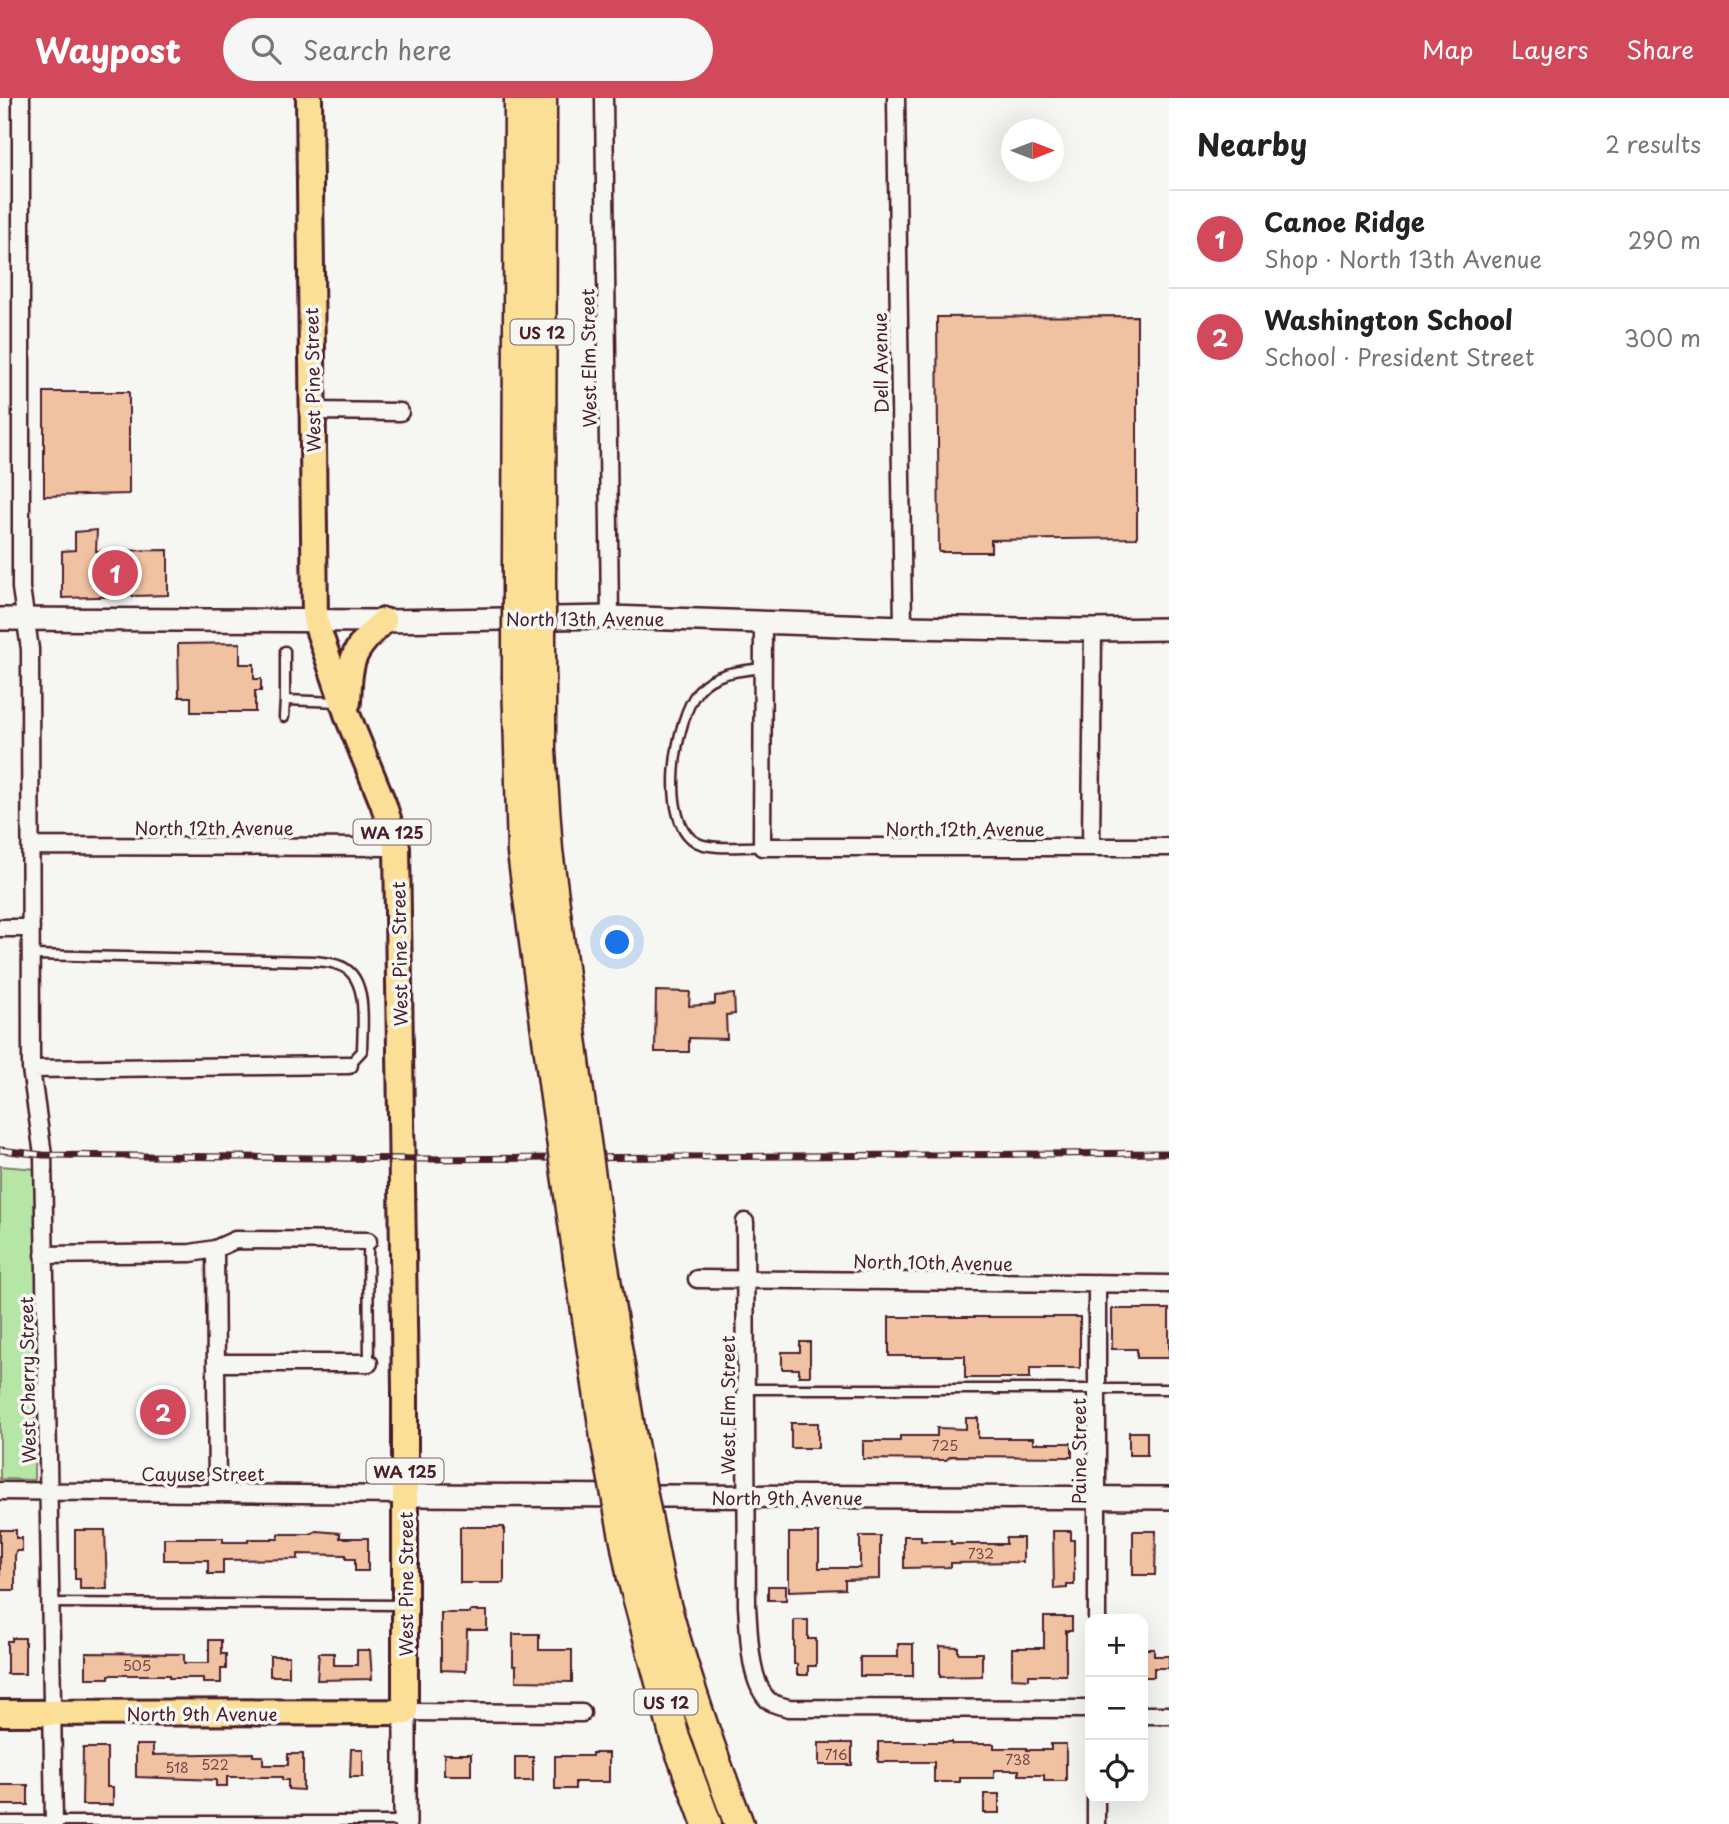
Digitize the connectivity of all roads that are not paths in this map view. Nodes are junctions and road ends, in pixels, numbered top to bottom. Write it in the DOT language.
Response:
graph roads {
  1 [pos="21,98"];
  2 [pos="309,98"];
  3 [pos="519,98"];
  4 [pos="542,98"];
  5 [pos="604,98"];
  6 [pos="896,98"];
  7 [pos="312,411"];
  8 [pos="400,412"];
  9 [pos="529,565"];
  10 [pos="610,617"];
  11 [pos="26,618"];
  12 [pos="0,619"];
  13 [pos="315,620"];
  14 [pos="384,621"];
  15 [pos="763,621"];
  16 [pos="903,627"];
  17 [pos="1169,629"];
  18 [pos="1093,630"];
  19 [pos="285,651"];
  20 [pos="763,668"];
  21 [pos="285,700"];
  22 [pos="345,709"];
  23 [pos="284,717"];
  24 [pos="31,846"];
  25 [pos="397,847"];
  26 [pos="762,847"];
  27 [pos="1091,847"];
  28 [pos="1169,847"];
  29 [pos="0,928"];
  30 [pos="31,928"];
  31 [pos="31,956"];
  32 [pos="349,1065"];
  33 [pos="31,1069"];
  34 [pos="745,1222"];
  35 [pos="368,1241"];
  36 [pos="215,1249"];
  37 [pos="44,1255"];
  38 [pos="697,1279"];
  39 [pos="746,1279"];
  40 [pos="1097,1283"];
  41 [pos="1169,1284"];
  42 [pos="218,1363"];
  43 [pos="369,1363"];
  44 [pos="746,1389"];
  45 [pos="1097,1389"];
  46 [pos="1169,1389"];
  47 [pos="0,1490"];
  48 [pos="47,1491"];
  49 [pos="217,1492"];
  50 [pos="405,1495"];
  51 [pos="747,1496"];
  52 [pos="1097,1498"];
  53 [pos="1169,1498"];
  54 [pos="49,1603"];
  55 [pos="405,1605"];
  56 [pos="1097,1614"];
  57 [pos="663,1642"];
  58 [pos="1085,1709"];
  59 [pos="405,1712"];
  60 [pos="0,1713"];
  61 [pos="52,1713"];
  62 [pos="582,1713"];
  63 [pos="1148,1715"];
  64 [pos="1169,1715"];
  65 [pos="1096,1803"];
  66 [pos="0,1821"];
  67 [pos="405,1822"];
  68 [pos="54,1823"];
  69 [pos="688,1824"];
  70 [pos="707,1824"];
  71 [pos="739,1824"];
  72 [pos="756,1824"];
  73 [pos="1096,1824"];
  1 -- 11 [label="street, West Cherry Street"];
  2 -- 7 [label="main road, West Pine Street"];
  3 -- 9 [label="highway, US 12"];
  4 -- 9 [label="highway, US 12"];
  5 -- 10 [label="street, West Elm Street"];
  6 -- 16 [label="street, Dell Avenue"];
  7 -- 8 [label="street"];
  7 -- 13 [label="main road, West Pine Street"];
  9 -- 57 [label="highway, US 12, bridge"];
  10 -- 14 [label="street, North 13th Avenue"];
  10 -- 15 [label="street, North 13th Avenue"];
  11 -- 12 [label="street, North 13th Avenue"];
  11 -- 13 [label="street, North 13th Avenue"];
  11 -- 24 [label="street, West Cherry Street"];
  13 -- 14 [label="street, North 13th Avenue"];
  13 -- 22 [label="main road, West Pine Street / WA 125"];
  14 -- 22 [label="main road, WA 125"];
  15 -- 16 [label="street, North 13th Avenue"];
  15 -- 20 [label="street"];
  16 -- 18 [label="street, North 13th Avenue"];
  17 -- 18 [label="street, North 13th Avenue"];
  18 -- 27 [label="street"];
  19 -- 21 [label="lane"];
  20 -- 26 [label="street"];
  20 -- 26 [label="lane"];
  21 -- 22 [label="lane"];
  21 -- 23 [label="lane"];
  22 -- 25 [label="main road, West Pine Street / WA 125"];
  24 -- 25 [label="street, North 12th Avenue"];
  24 -- 30 [label="street, West Cherry Street"];
  25 -- 50 [label="main road, West Pine Street / WA 125"];
  26 -- 27 [label="street, North 12th Avenue"];
  27 -- 28 [label="street, North 12th Avenue"];
  29 -- 30 [label="street"];
  30 -- 31 [label="street, West Cherry Street"];
  31 -- 32 [label="lane"];
  31 -- 33 [label="street, West Cherry Street"];
  32 -- 33 [label="street"];
  33 -- 37 [label="street, West Cherry Street"];
  34 -- 39 [label="street, West Elm Street"];
  35 -- 36 [label="street"];
  35 -- 43 [label="lane"];
  36 -- 37 [label="street"];
  36 -- 42 [label="street"];
  37 -- 48 [label="street, West Cherry Street"];
  38 -- 39 [label="street, North 10th Avenue"];
  39 -- 40 [label="street, North 10th Avenue"];
  39 -- 44 [label="street, West Elm Street"];
  40 -- 41 [label="street, North 10th Avenue"];
  40 -- 45 [label="street, Paine Street"];
  42 -- 43 [label="street"];
  42 -- 49 [label="street"];
  44 -- 45 [label="lane"];
  44 -- 51 [label="street, West Elm Street"];
  45 -- 46 [label="lane"];
  45 -- 52 [label="street, Paine Street"];
  47 -- 48 [label="street, Cayuse Street"];
  48 -- 49 [label="street, Cayuse Street"];
  48 -- 54 [label="street, West Cherry Street"];
  49 -- 50 [label="street, Cayuse Street"];
  50 -- 51 [label="street, North 9th Avenue"];
  50 -- 55 [label="main road, West Pine Street / WA 125"];
  51 -- 52 [label="street, North 9th Avenue"];
  51 -- 58 [label="street, West Elm Street"];
  52 -- 53 [label="street, North 9th Avenue"];
  52 -- 56 [label="street, Paine Street"];
  54 -- 55 [label="lane"];
  54 -- 61 [label="street, West Cherry Street"];
  55 -- 59 [label="main road, West Pine Street / WA 125"];
  57 -- 69 [label="highway"];
  57 -- 70 [label="highway, US 12"];
  57 -- 71 [label="highway, US 12"];
  57 -- 72 [label="highway"];
  59 -- 61 [label="main road, North 9th Avenue"];
  59 -- 62 [label="street"];
  59 -- 67 [label="street, West Pine Street"];
  60 -- 61 [label="main road, North 9th Avenue"];
  61 -- 68 [label="street, West Cherry Street"];
  63 -- 64 [label="street"];
  65 -- 73 [label="street"];
  66 -- 68 [label="lane"];
  67 -- 68 [label="lane"];
}
